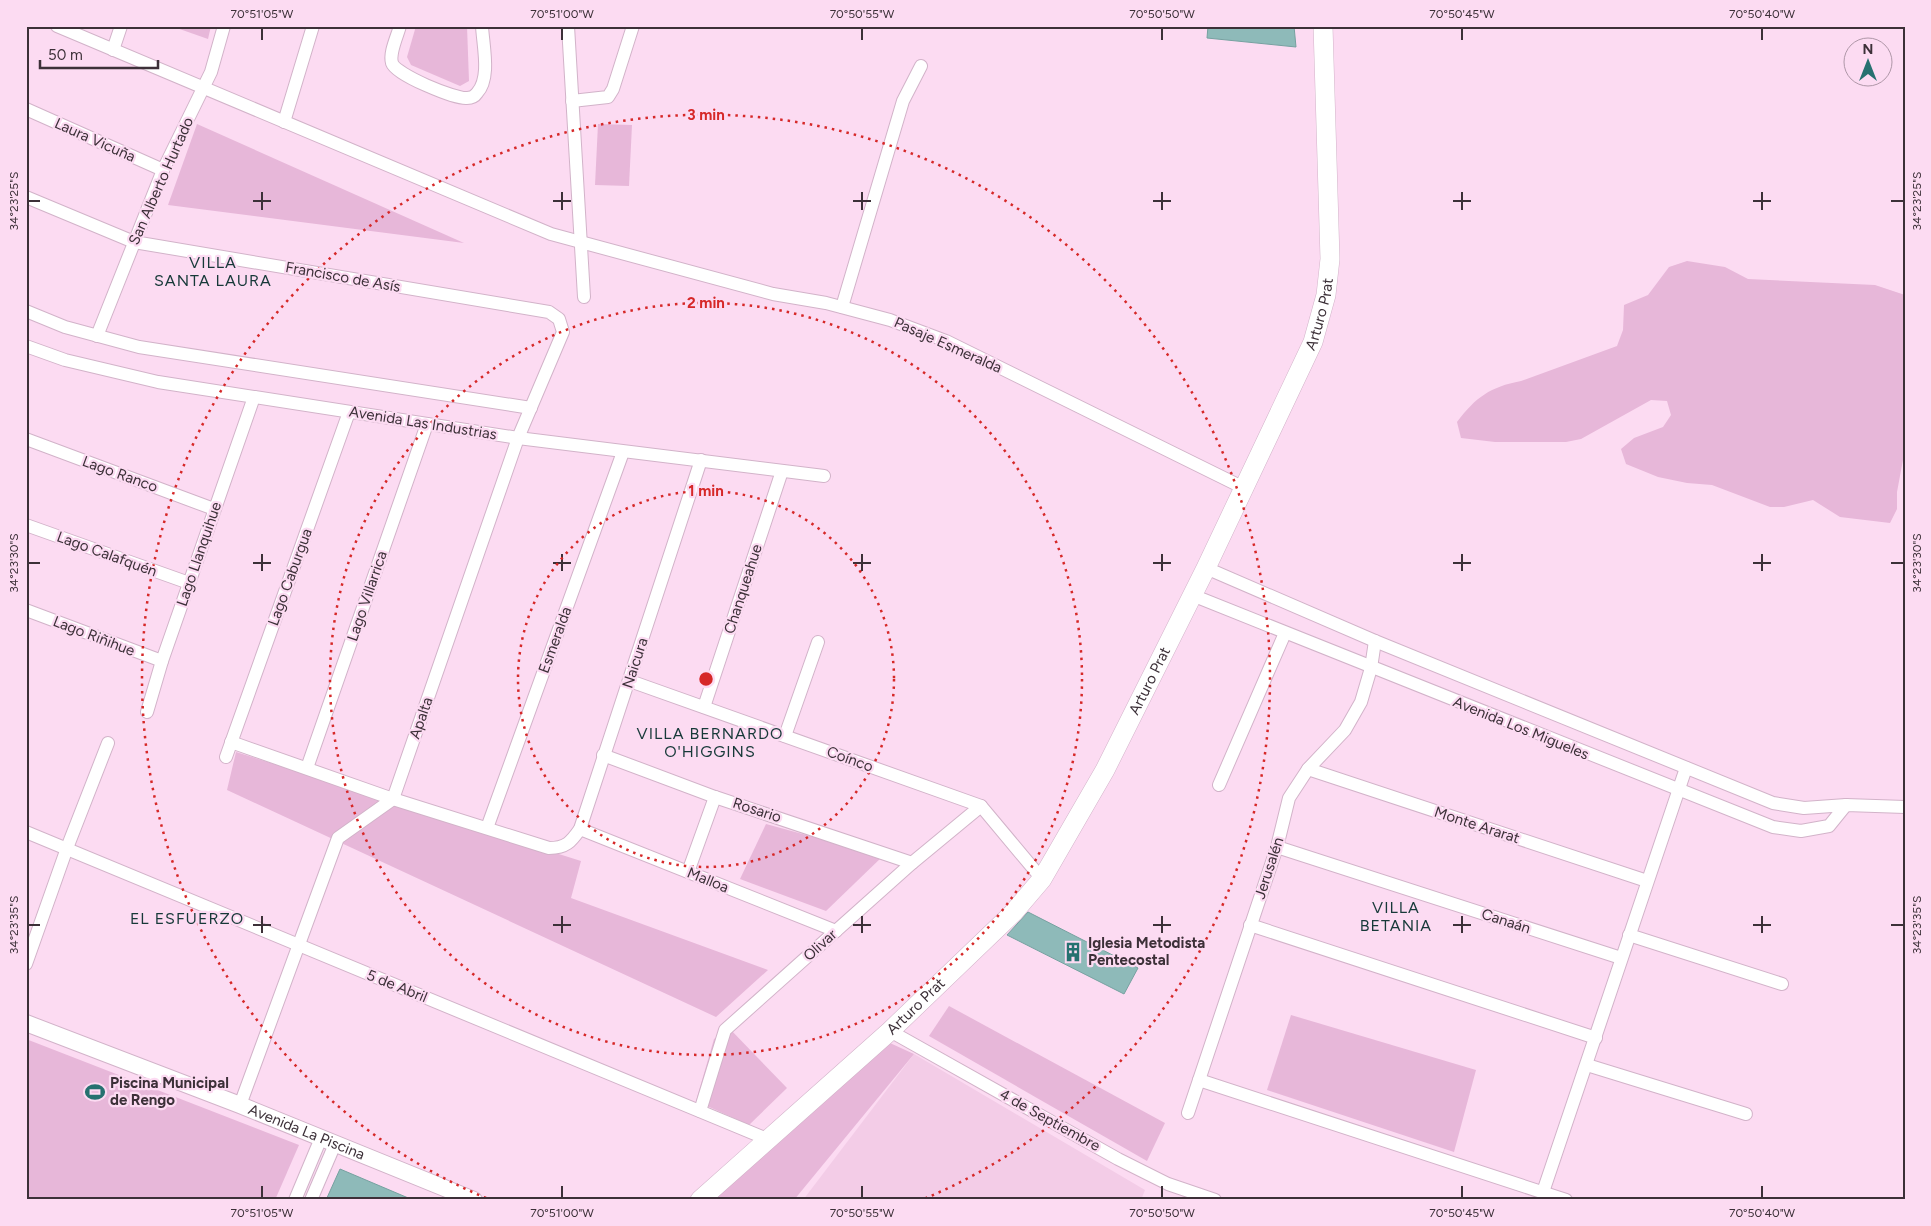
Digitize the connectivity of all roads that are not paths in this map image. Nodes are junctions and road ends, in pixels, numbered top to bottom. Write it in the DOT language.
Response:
graph roads {
  1 [pos="57,26"];
  2 [pos="121,26"];
  3 [pos="224,26"];
  4 [pos="313,26"];
  5 [pos="400,26"];
  6 [pos="482,26"];
  7 [pos="568,26"];
  8 [pos="633,26"];
  9 [pos="1323,26"];
  10 [pos="113,50"];
  11 [pos="922,66"];
  12 [pos="204,88"];
  13 [pos="572,101"];
  14 [pos="26,110"];
  15 [pos="284,122"];
  16 [pos="163,170"];
  17 [pos="26,196"];
  18 [pos="134,242"];
  19 [pos="580,242"];
  20 [pos="584,297"];
  21 [pos="842,307"];
  22 [pos="26,311"];
  23 [pos="549,312"];
  24 [pos="97,336"];
  25 [pos="26,346"];
  26 [pos="254,397"];
  27 [pos="531,408"];
  28 [pos="349,412"];
  29 [pos="427,424"];
  30 [pos="518,438"];
  31 [pos="26,439"];
  32 [pos="623,452"];
  33 [pos="701,460"];
  34 [pos="782,471"];
  35 [pos="824,476"];
  36 [pos="1244,488"];
  37 [pos="214,509"];
  38 [pos="26,525"];
  39 [pos="1206,568"];
  40 [pos="188,583"];
  41 [pos="1192,595"];
  42 [pos="26,610"];
  43 [pos="1285,633"];
  44 [pos="1375,641"];
  45 [pos="818,642"];
  46 [pos="162,661"];
  47 [pos="1371,668"];
  48 [pos="630,681"];
  49 [pos="704,707"];
  50 [pos="147,712"];
  51 [pos="785,736"];
  52 [pos="231,742"];
  53 [pos="108,743"];
  54 [pos="603,754"];
  55 [pos="226,757"];
  56 [pos="307,768"];
  57 [pos="1686,768"];
  58 [pos="1308,769"];
  59 [pos="1219,785"];
  60 [pos="1678,790"];
  61 [pos="715,796"];
  62 [pos="393,799"];
  63 [pos="1846,805"];
  64 [pos="981,806"];
  65 [pos="1905,807"];
  66 [pos="487,828"];
  67 [pos="580,829"];
  68 [pos="26,832"];
  69 [pos="1276,847"];
  70 [pos="67,848"];
  71 [pos="912,864"];
  72 [pos="688,872"];
  73 [pos="1042,879"];
  74 [pos="1647,881"];
  75 [pos="1250,925"];
  76 [pos="836,931"];
  77 [pos="1629,935"];
  78 [pos="299,946"];
  79 [pos="1621,958"];
  80 [pos="26,964"];
  81 [pos="1782,984"];
  82 [pos="26,1023"];
  83 [pos="890,1031"];
  84 [pos="1596,1038"];
  85 [pos="1587,1065"];
  86 [pos="1199,1080"];
  87 [pos="240,1105"];
  88 [pos="700,1111"];
  89 [pos="1188,1112"];
  90 [pos="1746,1114"];
  91 [pos="767,1139"];
  92 [pos="328,1141"];
  93 [pos="1543,1192"];
  94 [pos="295,1200"];
  95 [pos="312,1200"];
  96 [pos="474,1200"];
  97 [pos="700,1200"];
  98 [pos="1215,1200"];
  99 [pos="1566,1200"];
  1 -- 10 [label="street, Pasaje Esmeralda"];
  2 -- 10 [label="street"];
  3 -- 12 [label="street, San Alberto Hurtado"];
  4 -- 15 [label="street"];
  5 -- 6 [label="street"];
  7 -- 13 [label="street"];
  8 -- 13 [label="street"];
  9 -- 36 [label="main road, Arturo Prat"];
  10 -- 12 [label="street, Pasaje Esmeralda"];
  11 -- 21 [label="street"];
  12 -- 15 [label="street, Pasaje Esmeralda"];
  12 -- 16 [label="street, San Alberto Hurtado"];
  13 -- 19 [label="street"];
  14 -- 16 [label="street, Laura Vicuña"];
  15 -- 19 [label="street, Pasaje Esmeralda"];
  16 -- 18 [label="street, San Alberto Hurtado"];
  17 -- 18 [label="street, Francisco de Asís"];
  18 -- 23 [label="street, Francisco de Asís"];
  18 -- 24 [label="street, San Alberto Hurtado"];
  19 -- 20 [label="street"];
  19 -- 21 [label="street, Pasaje Esmeralda"];
  21 -- 36 [label="street, Pasaje Esmeralda"];
  22 -- 24 [label="street, Avenida Las Industrias"];
  23 -- 27 [label="street, Apalta"];
  24 -- 27 [label="street, Avenida Las Industrias"];
  25 -- 26 [label="street, Avenida Las Industrias"];
  26 -- 28 [label="street, Avenida Las Industrias"];
  26 -- 37 [label="street, Lago Llanquihue"];
  27 -- 30 [label="street, Apalta"];
  28 -- 29 [label="street, Avenida Las Industrias"];
  28 -- 52 [label="street, Lago Caburgua"];
  29 -- 30 [label="street, Avenida Las Industrias"];
  29 -- 56 [label="street, Lago Villarrica"];
  30 -- 32 [label="street, Avenida Las Industrias"];
  30 -- 62 [label="street, Apalta"];
  31 -- 37 [label="street, Lago Ranco"];
  32 -- 33 [label="street, Avenida Las Industrias"];
  32 -- 66 [label="street, Esmeralda"];
  33 -- 34 [label="street, Avenida Las Industrias"];
  33 -- 48 [label="street, Naicura"];
  34 -- 35 [label="street, Avenida Las Industrias"];
  34 -- 49 [label="street, Chanqueahue"];
  36 -- 39 [label="main road, Arturo Prat"];
  37 -- 40 [label="street, Lago Llanquihue"];
  38 -- 40 [label="street, Lago Calafquén"];
  39 -- 41 [label="main road, Arturo Prat"];
  39 -- 44 [label="street, Avenida Los Migueles"];
  40 -- 46 [label="street, Lago Llanquihue"];
  41 -- 43 [label="street, Avenida Los Migueles"];
  41 -- 73 [label="main road, Arturo Prat"];
  42 -- 46 [label="street, Lago Riñihue"];
  43 -- 47 [label="street, Avenida Los Migueles"];
  43 -- 59 [label="street"];
  44 -- 47 [label="street, Jerusalén"];
  44 -- 57 [label="street, Avenida Los Migueles"];
  45 -- 51 [label="street"];
  46 -- 50 [label="street, Lago Llanquihue"];
  47 -- 58 [label="street, Jerusalén"];
  47 -- 60 [label="street, Avenida Los Migueles"];
  48 -- 49 [label="street, Coínco"];
  48 -- 54 [label="street, Naicura"];
  49 -- 51 [label="street, Coínco"];
  51 -- 64 [label="street, Coínco"];
  52 -- 55 [label="street, Lago Caburgua"];
  52 -- 56 [label="street"];
  53 -- 70 [label="street"];
  54 -- 61 [label="street, Rosario"];
  54 -- 67 [label="street, Naicura"];
  56 -- 62 [label="street"];
  57 -- 60 [label="street"];
  57 -- 63 [label="street, Avenida Los Migueles"];
  58 -- 69 [label="street, Jerusalén"];
  58 -- 74 [label="street, Monte Ararat"];
  60 -- 63 [label="street, Avenida Los Migueles"];
  60 -- 74 [label="street"];
  61 -- 71 [label="street, Rosario"];
  61 -- 72 [label="street"];
  62 -- 66 [label="street"];
  62 -- 78 [label="street"];
  63 -- 65 [label="street, Avenida Los Migueles"];
  64 -- 71 [label="street, Olivar"];
  64 -- 73 [label="street"];
  66 -- 67 [label="street, Naicura"];
  67 -- 72 [label="street, Malloa"];
  68 -- 70 [label="street, 5 de Abril"];
  69 -- 75 [label="street, Jerusalén"];
  69 -- 79 [label="street, Canaán"];
  70 -- 78 [label="street, 5 de Abril"];
  70 -- 80 [label="street"];
  71 -- 76 [label="street, Olivar"];
  72 -- 76 [label="street, Malloa"];
  73 -- 83 [label="main road, Arturo Prat"];
  74 -- 77 [label="street"];
  75 -- 84 [label="street"];
  75 -- 86 [label="street, Jerusalén"];
  76 -- 88 [label="street, Olivar"];
  77 -- 79 [label="street"];
  77 -- 81 [label="street"];
  78 -- 87 [label="street"];
  78 -- 88 [label="street, 5 de Abril"];
  79 -- 84 [label="street"];
  82 -- 87 [label="street, Avenida La Piscina"];
  83 -- 91 [label="main road, Arturo Prat"];
  83 -- 98 [label="street, 4 de Septiembre"];
  84 -- 85 [label="street"];
  85 -- 90 [label="street"];
  85 -- 93 [label="street"];
  86 -- 89 [label="street, Jerusalén"];
  86 -- 93 [label="street"];
  87 -- 92 [label="street, Avenida La Piscina"];
  88 -- 91 [label="street, 5 de Abril"];
  91 -- 97 [label="main road, Arturo Prat"];
  92 -- 94 [label="street"];
  92 -- 95 [label="street"];
  92 -- 96 [label="street, Avenida La Piscina"];
  93 -- 99 [label="street"];
}
